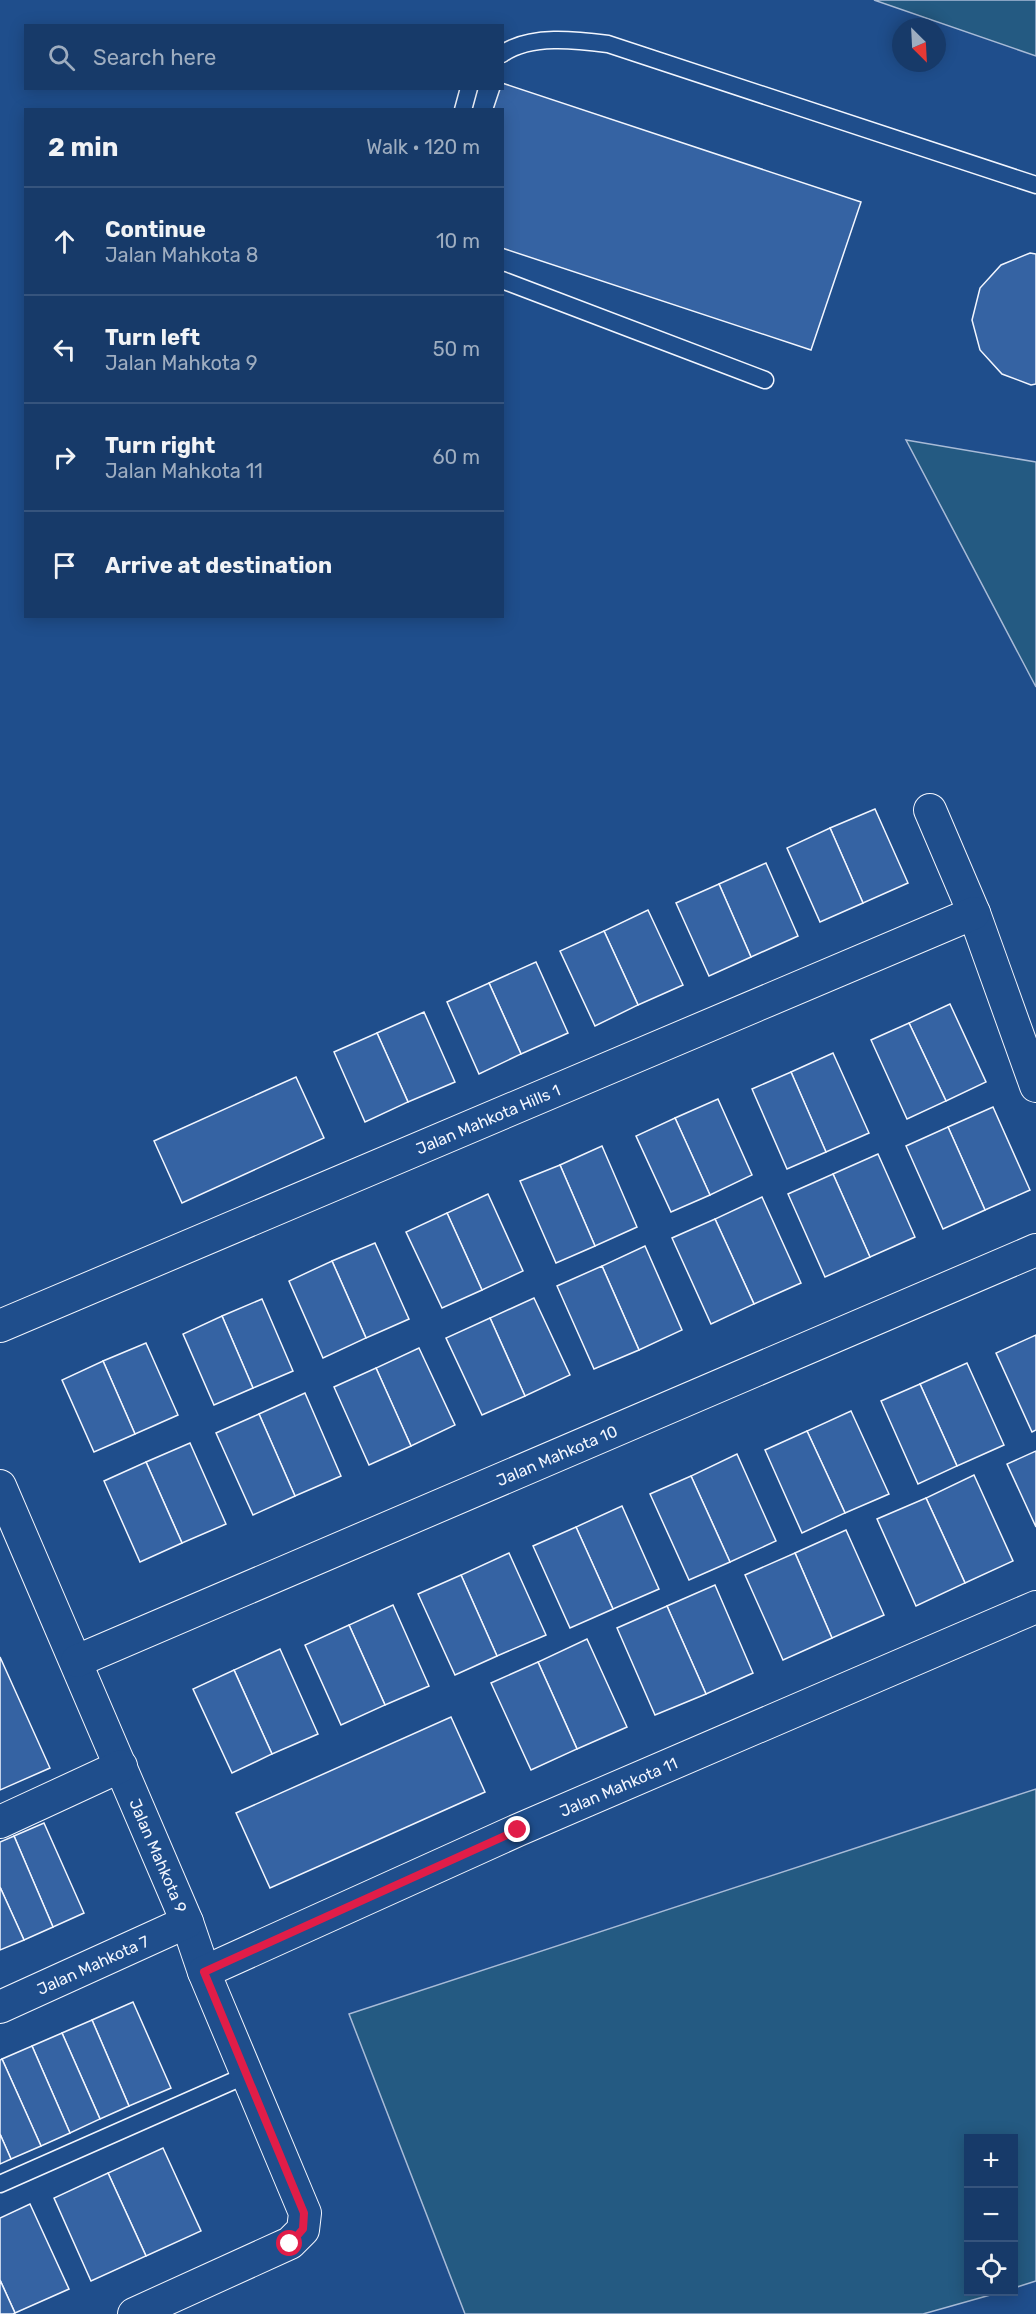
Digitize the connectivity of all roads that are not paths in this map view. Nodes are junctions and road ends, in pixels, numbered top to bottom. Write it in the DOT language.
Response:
graph roads {
  1 [pos="504,53"];
  2 [pos="468,90"];
  3 [pos="464,108"];
  4 [pos="1036,185"];
  5 [pos="504,281"];
  6 [pos="765,380"];
  7 [pos="930,810"];
  8 [pos="974,913"];
  9 [pos="1036,1086"];
  10 [pos="1036,1250"];
  11 [pos="0,1326"];
  12 [pos="0,1486"];
  13 [pos="1036,1607"];
  14 [pos="77,1661"];
  15 [pos="121,1766"];
  16 [pos="0,1822"];
  17 [pos="187,1922"];
  18 [pos="204,1972"];
  19 [pos="0,2007"];
  20 [pos="249,2074"];
  21 [pos="0,2184"];
  22 [pos="134,2314"];
  1 -- 4 [label="lane"];
  2 -- 3 [label="lane"];
  5 -- 6 [label="lane"];
  7 -- 8 [label="street"];
  8 -- 9 [label="street"];
  8 -- 11 [label="street, Jalan Mahkota Hills 1"];
  10 -- 14 [label="street, Jalan Mahkota 10"];
  12 -- 14 [label="street, Jalan Mahkota 9"];
  13 -- 18 [label="street, Jalan Mahkota 11"];
  14 -- 15 [label="street, Jalan Mahkota 9"];
  15 -- 16 [label="street"];
  15 -- 17 [label="street, Jalan Mahkota 9"];
  17 -- 18 [label="street, Jalan Mahkota 9"];
  17 -- 19 [label="street, Jalan Mahkota 7"];
  18 -- 20 [label="street, Jalan Mahkota 9"];
  20 -- 21 [label="lane"];
  20 -- 22 [label="street, Jalan Mahkota 9"];
}
